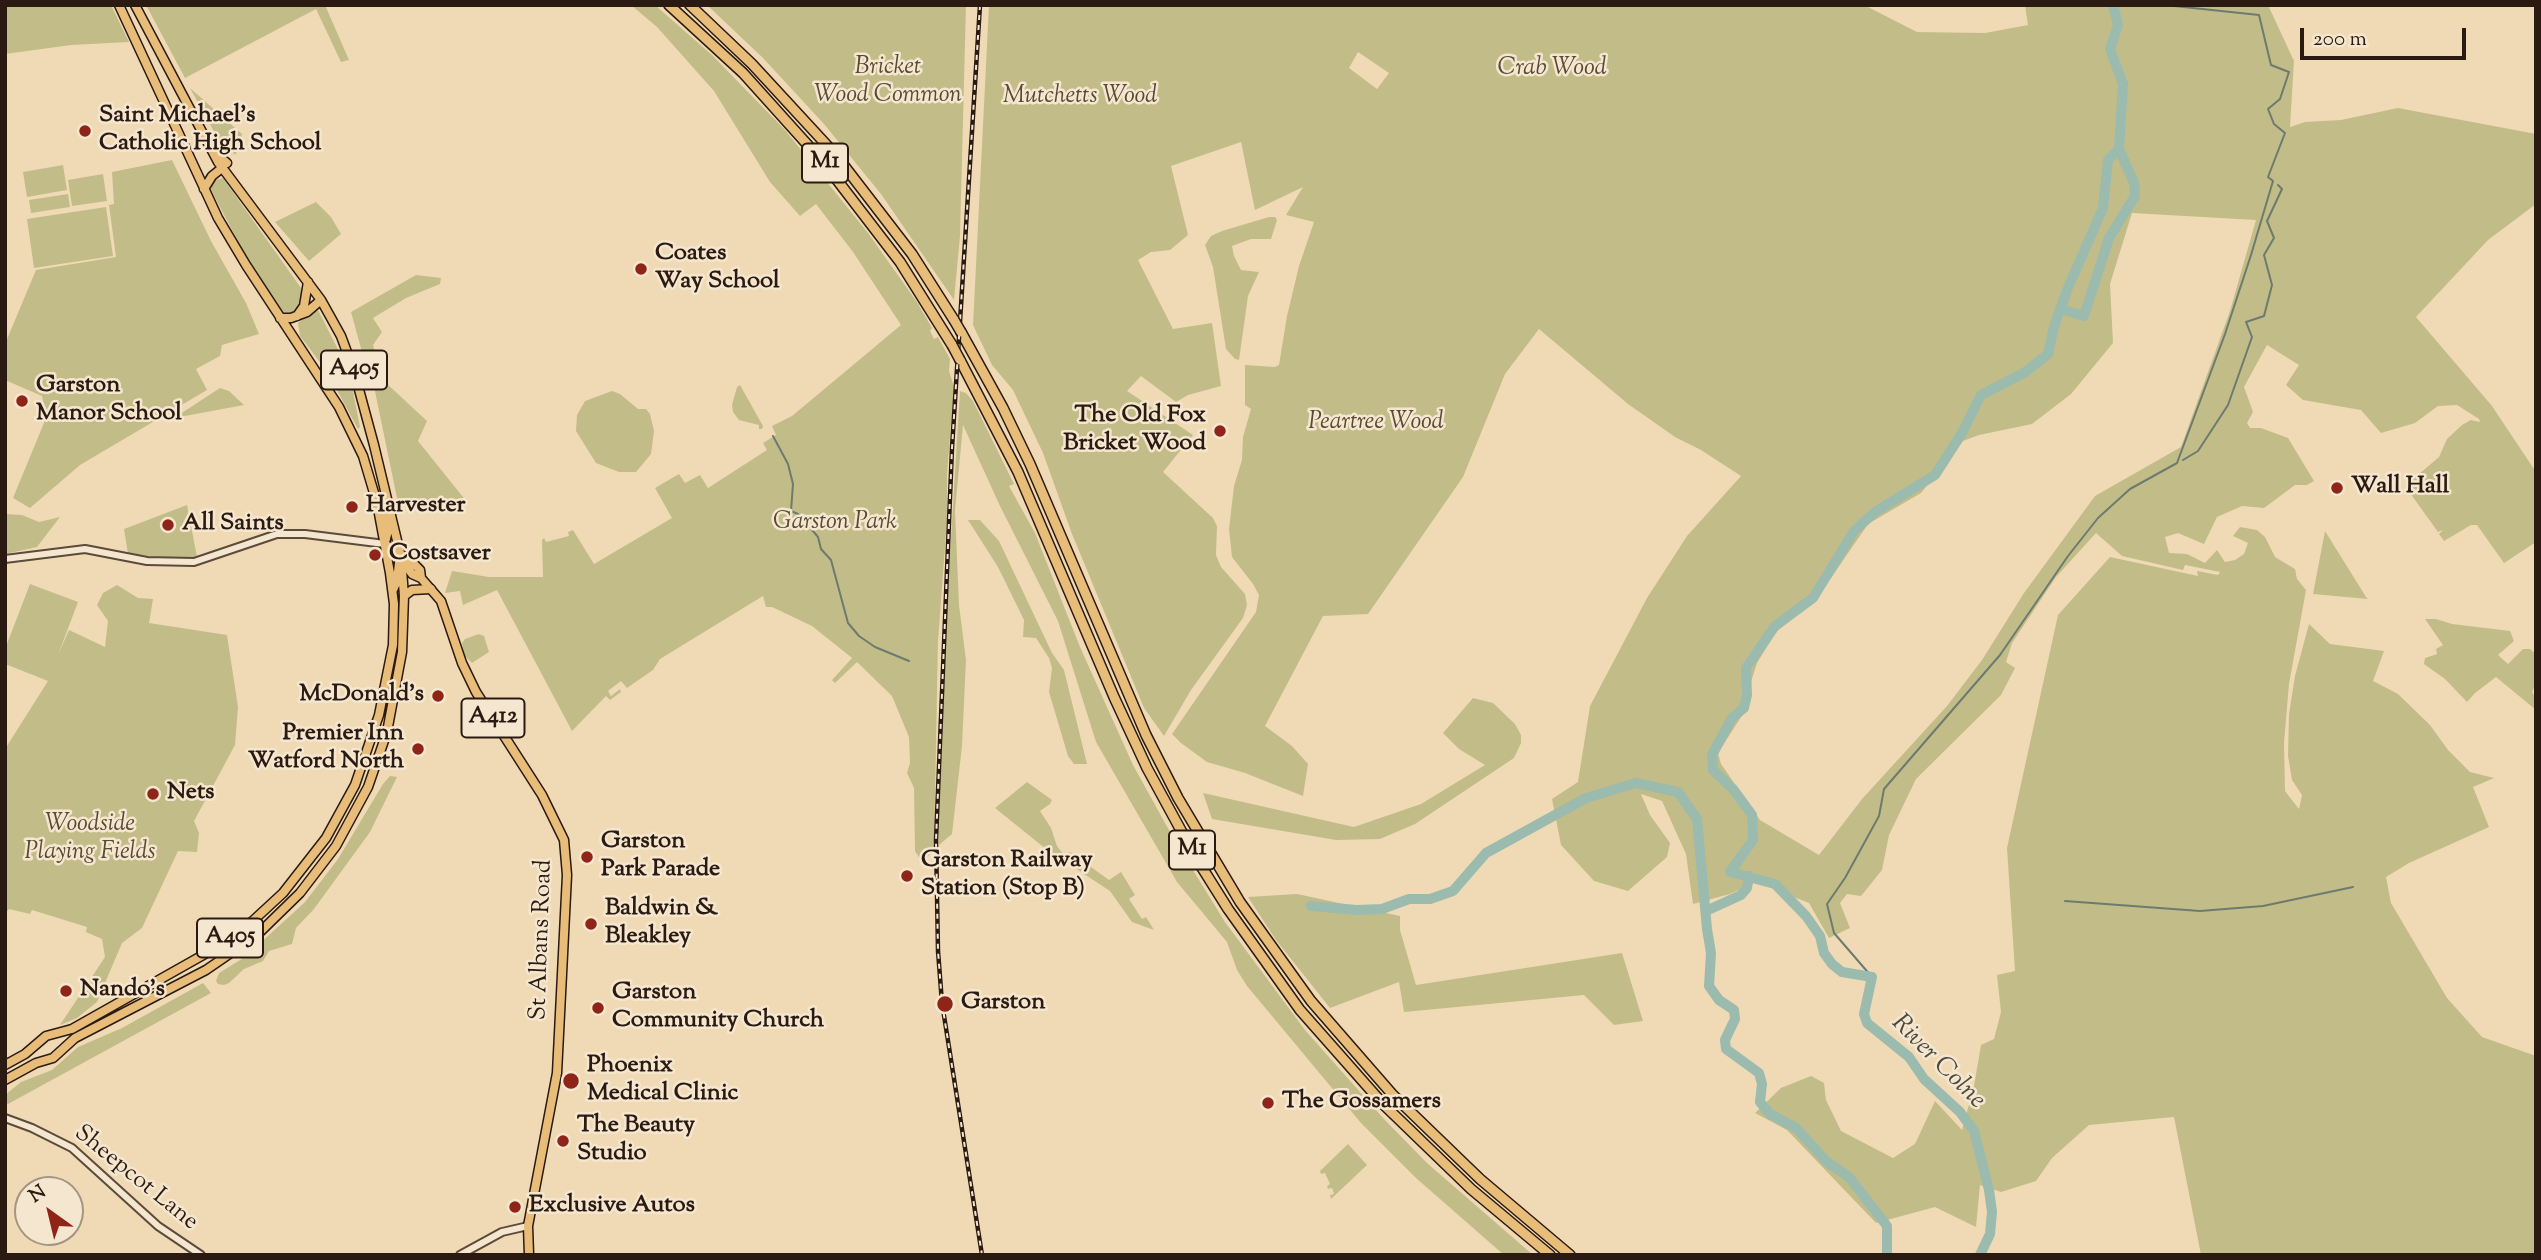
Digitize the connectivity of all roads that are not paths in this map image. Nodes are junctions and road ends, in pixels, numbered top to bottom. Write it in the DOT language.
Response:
graph roads {
  1 [pos="119,5"];
  2 [pos="135,5"];
  3 [pos="669,5"];
  4 [pos="690,5"];
  5 [pos="225,166"];
  6 [pos="204,189"];
  7 [pos="308,282"];
  8 [pos="321,300"];
  9 [pos="297,316"];
  10 [pos="280,318"];
  11 [pos="387,495"];
  12 [pos="385,544"];
  13 [pos="401,557"];
  14 [pos="5,559"];
  15 [pos="431,589"];
  16 [pos="393,590"];
  17 [pos="404,596"];
  18 [pos="54,1034"];
  19 [pos="65,1049"];
  20 [pos="5,1065"];
  21 [pos="5,1080"];
  22 [pos="5,1118"];
  23 [pos="528,1226"];
  24 [pos="201,1255"];
  25 [pos="460,1255"];
  26 [pos="529,1255"];
  27 [pos="1550,1255"];
  28 [pos="1570,1255"];
  1 -- 6 [label="main road, A405"];
  2 -- 5 [label="main road, A405"];
  3 -- 27 [label="highway, M1, bridge"];
  4 -- 28 [label="highway, M1, bridge"];
  5 -- 6 [label="main road"];
  5 -- 7 [label="main road, A405"];
  6 -- 10 [label="main road, A405"];
  7 -- 8 [label="main road, A405"];
  7 -- 9 [label="main road"];
  8 -- 9 [label="main road"];
  8 -- 11 [label="main road, A405"];
  9 -- 10 [label="main road"];
  10 -- 12 [label="main road, A405"];
  11 -- 12 [label="main road"];
  11 -- 13 [label="main road, A405"];
  12 -- 13 [label="main road, St Albans Road / A412"];
  12 -- 14 [label="street"];
  12 -- 16 [label="main road, A405"];
  13 -- 15 [label="main road, St Albans Road / A412"];
  13 -- 16 [label="main road"];
  13 -- 17 [label="main road, A405"];
  15 -- 17 [label="main road"];
  15 -- 23 [label="main road, St Albans Road / A412"];
  16 -- 18 [label="main road, A405"];
  17 -- 19 [label="main road, A405"];
  18 -- 19 [label="main road"];
  18 -- 20 [label="main road, A405"];
  19 -- 21 [label="main road, A405"];
  22 -- 24 [label="street, Sheepcot Lane"];
  23 -- 25 [label="street"];
  23 -- 26 [label="main road, St Albans Road / A412"];
}
